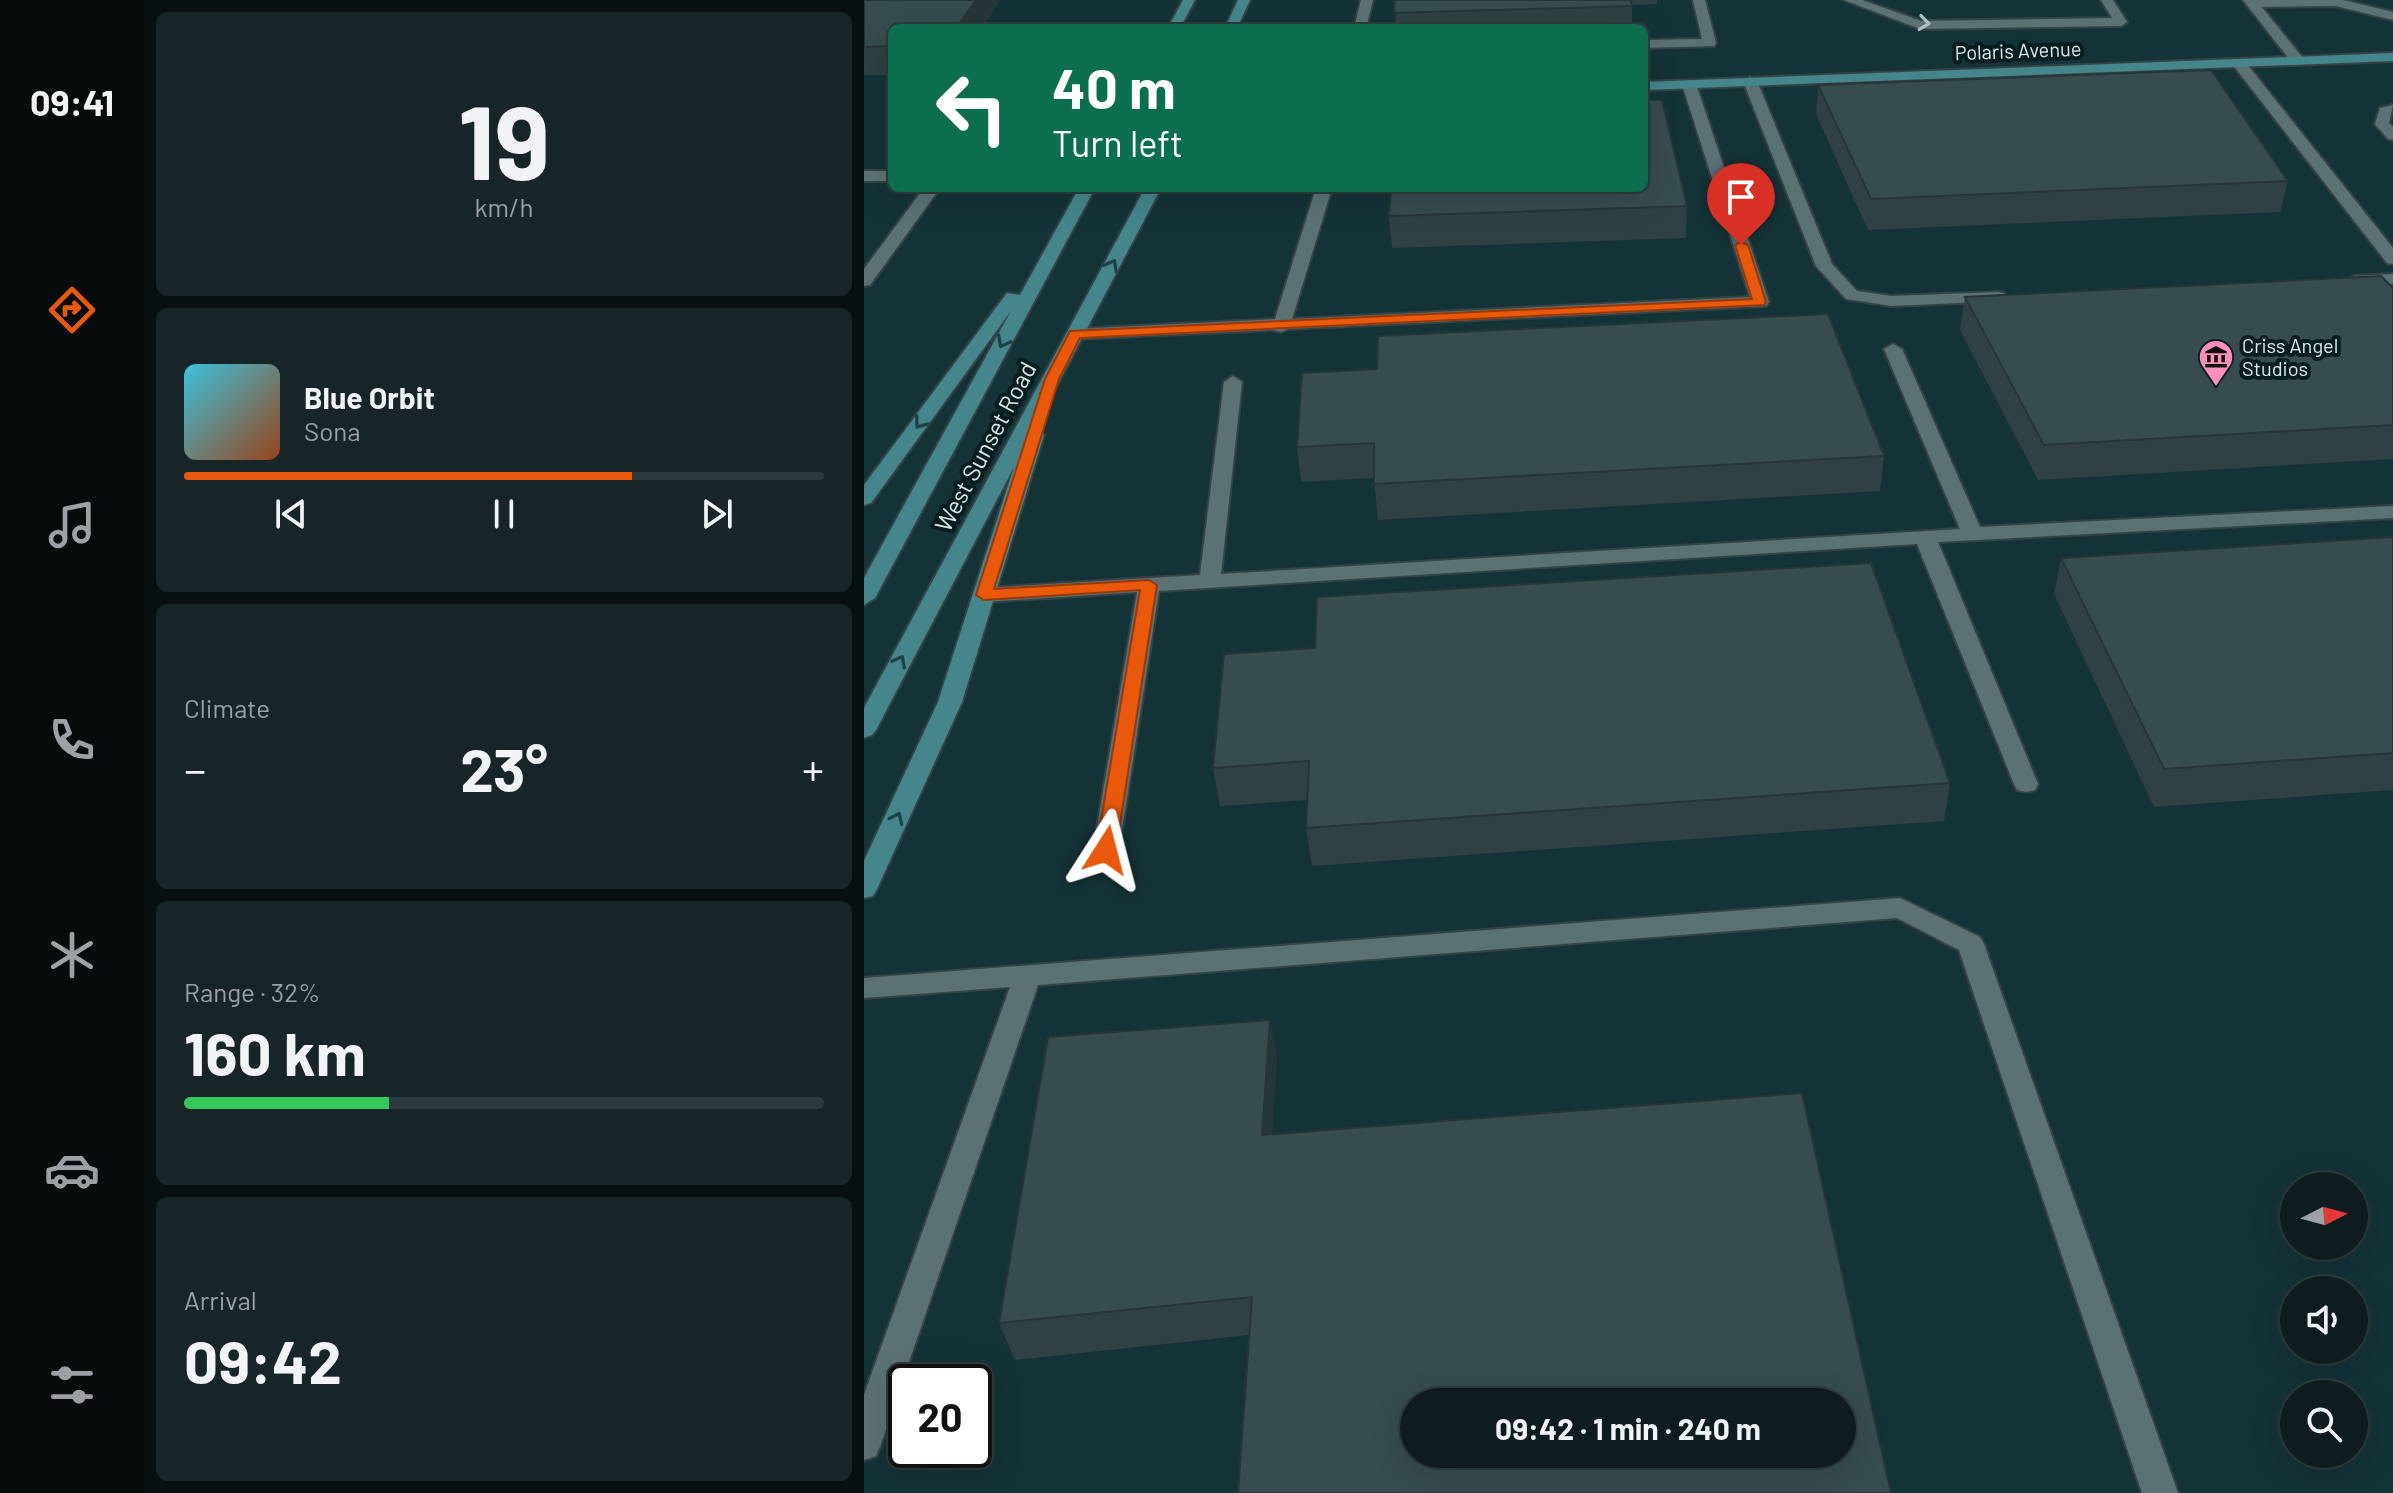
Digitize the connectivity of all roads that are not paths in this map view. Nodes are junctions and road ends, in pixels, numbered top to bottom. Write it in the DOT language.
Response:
graph roads {
  1 [pos="1189,0"];
  2 [pos="1244,0"];
  3 [pos="1367,0"];
  4 [pos="1699,0"];
  5 [pos="1850,0"];
  6 [pos="2107,0"];
  7 [pos="2335,1"];
  8 [pos="2250,2"];
  9 [pos="2393,16"];
  10 [pos="1176,24"];
  11 [pos="1233,24"];
  12 [pos="1361,24"];
  13 [pos="1648,44"];
  14 [pos="2393,57"];
  15 [pos="2298,61"];
  16 [pos="2238,62"];
  17 [pos="1750,81"];
  18 [pos="1689,84"];
  19 [pos="1648,86"];
  20 [pos="2393,109"];
  21 [pos="2393,136"];
  22 [pos="864,176"];
  23 [pos="888,176"];
  24 [pos="929,192"];
  25 [pos="1085,192"];
  26 [pos="1151,192"];
  27 [pos="1323,192"];
  28 [pos="1066,225"];
  29 [pos="872,258"];
  30 [pos="2393,259"];
  31 [pos="2393,279"];
  32 [pos="864,281"];
  33 [pos="2334,282"];
  34 [pos="2018,296"];
  35 [pos="1281,327"];
  36 [pos="1075,334"];
  37 [pos="1893,349"];
  38 [pos="1052,379"];
  39 [pos="1233,382"];
  40 [pos="864,499"];
  41 [pos="2393,512"];
  42 [pos="1973,534"];
  43 [pos="1925,537"];
  44 [pos="1210,581"];
  45 [pos="1149,585"];
  46 [pos="984,595"];
  47 [pos="864,598"];
  48 [pos="864,730"];
  49 [pos="2026,784"];
  50 [pos="1106,850"];
  51 [pos="864,889"];
  52 [pos="1028,974"];
  53 [pos="864,988"];
  54 [pos="864,1444"];
  55 [pos="2160,1493"];
  1 -- 10 [label="main road"];
  2 -- 11 [label="main road"];
  3 -- 12 [label="street"];
  4 -- 13 [label="street"];
  5 -- 6 [label="street, one-way"];
  7 -- 8 [label="street"];
  7 -- 9 [label="street"];
  8 -- 15 [label="street"];
  14 -- 15 [label="main road, Polaris Avenue"];
  15 -- 16 [label="main road, Polaris Avenue"];
  16 -- 17 [label="main road, Polaris Avenue"];
  16 -- 30 [label="street"];
  17 -- 18 [label="main road, Polaris Avenue"];
  17 -- 34 [label="street"];
  18 -- 19 [label="main road, Polaris Avenue"];
  18 -- 35 [label="street"];
  20 -- 21 [label="street"];
  22 -- 23 [label="street"];
  24 -- 29 [label="street"];
  25 -- 28 [label="main road, West Sunset Road"];
  36 -- 26 [label="main road, West Sunset Road, one-way"];
  27 -- 35 [label="street"];
  28 -- 40 [label="main road, one-way"];
  28 -- 47 [label="main road, West Sunset Road, one-way"];
  29 -- 32 [label="street"];
  31 -- 33 [label="street"];
  35 -- 36 [label="street"];
  36 -- 38 [label="main road, West Sunset Road"];
  37 -- 42 [label="street"];
  38 -- 46 [label="main road"];
  48 -- 38 [label="main road, West Sunset Road, one-way"];
  39 -- 44 [label="street"];
  41 -- 42 [label="street"];
  42 -- 43 [label="street"];
  43 -- 44 [label="street"];
  43 -- 49 [label="street"];
  44 -- 45 [label="street"];
  45 -- 46 [label="street"];
  45 -- 50 [label="street"];
  51 -- 46 [label="main road, one-way"];
  52 -- 53 [label="street"];
  52 -- 54 [label="street"];
  52 -- 55 [label="street"];
}
